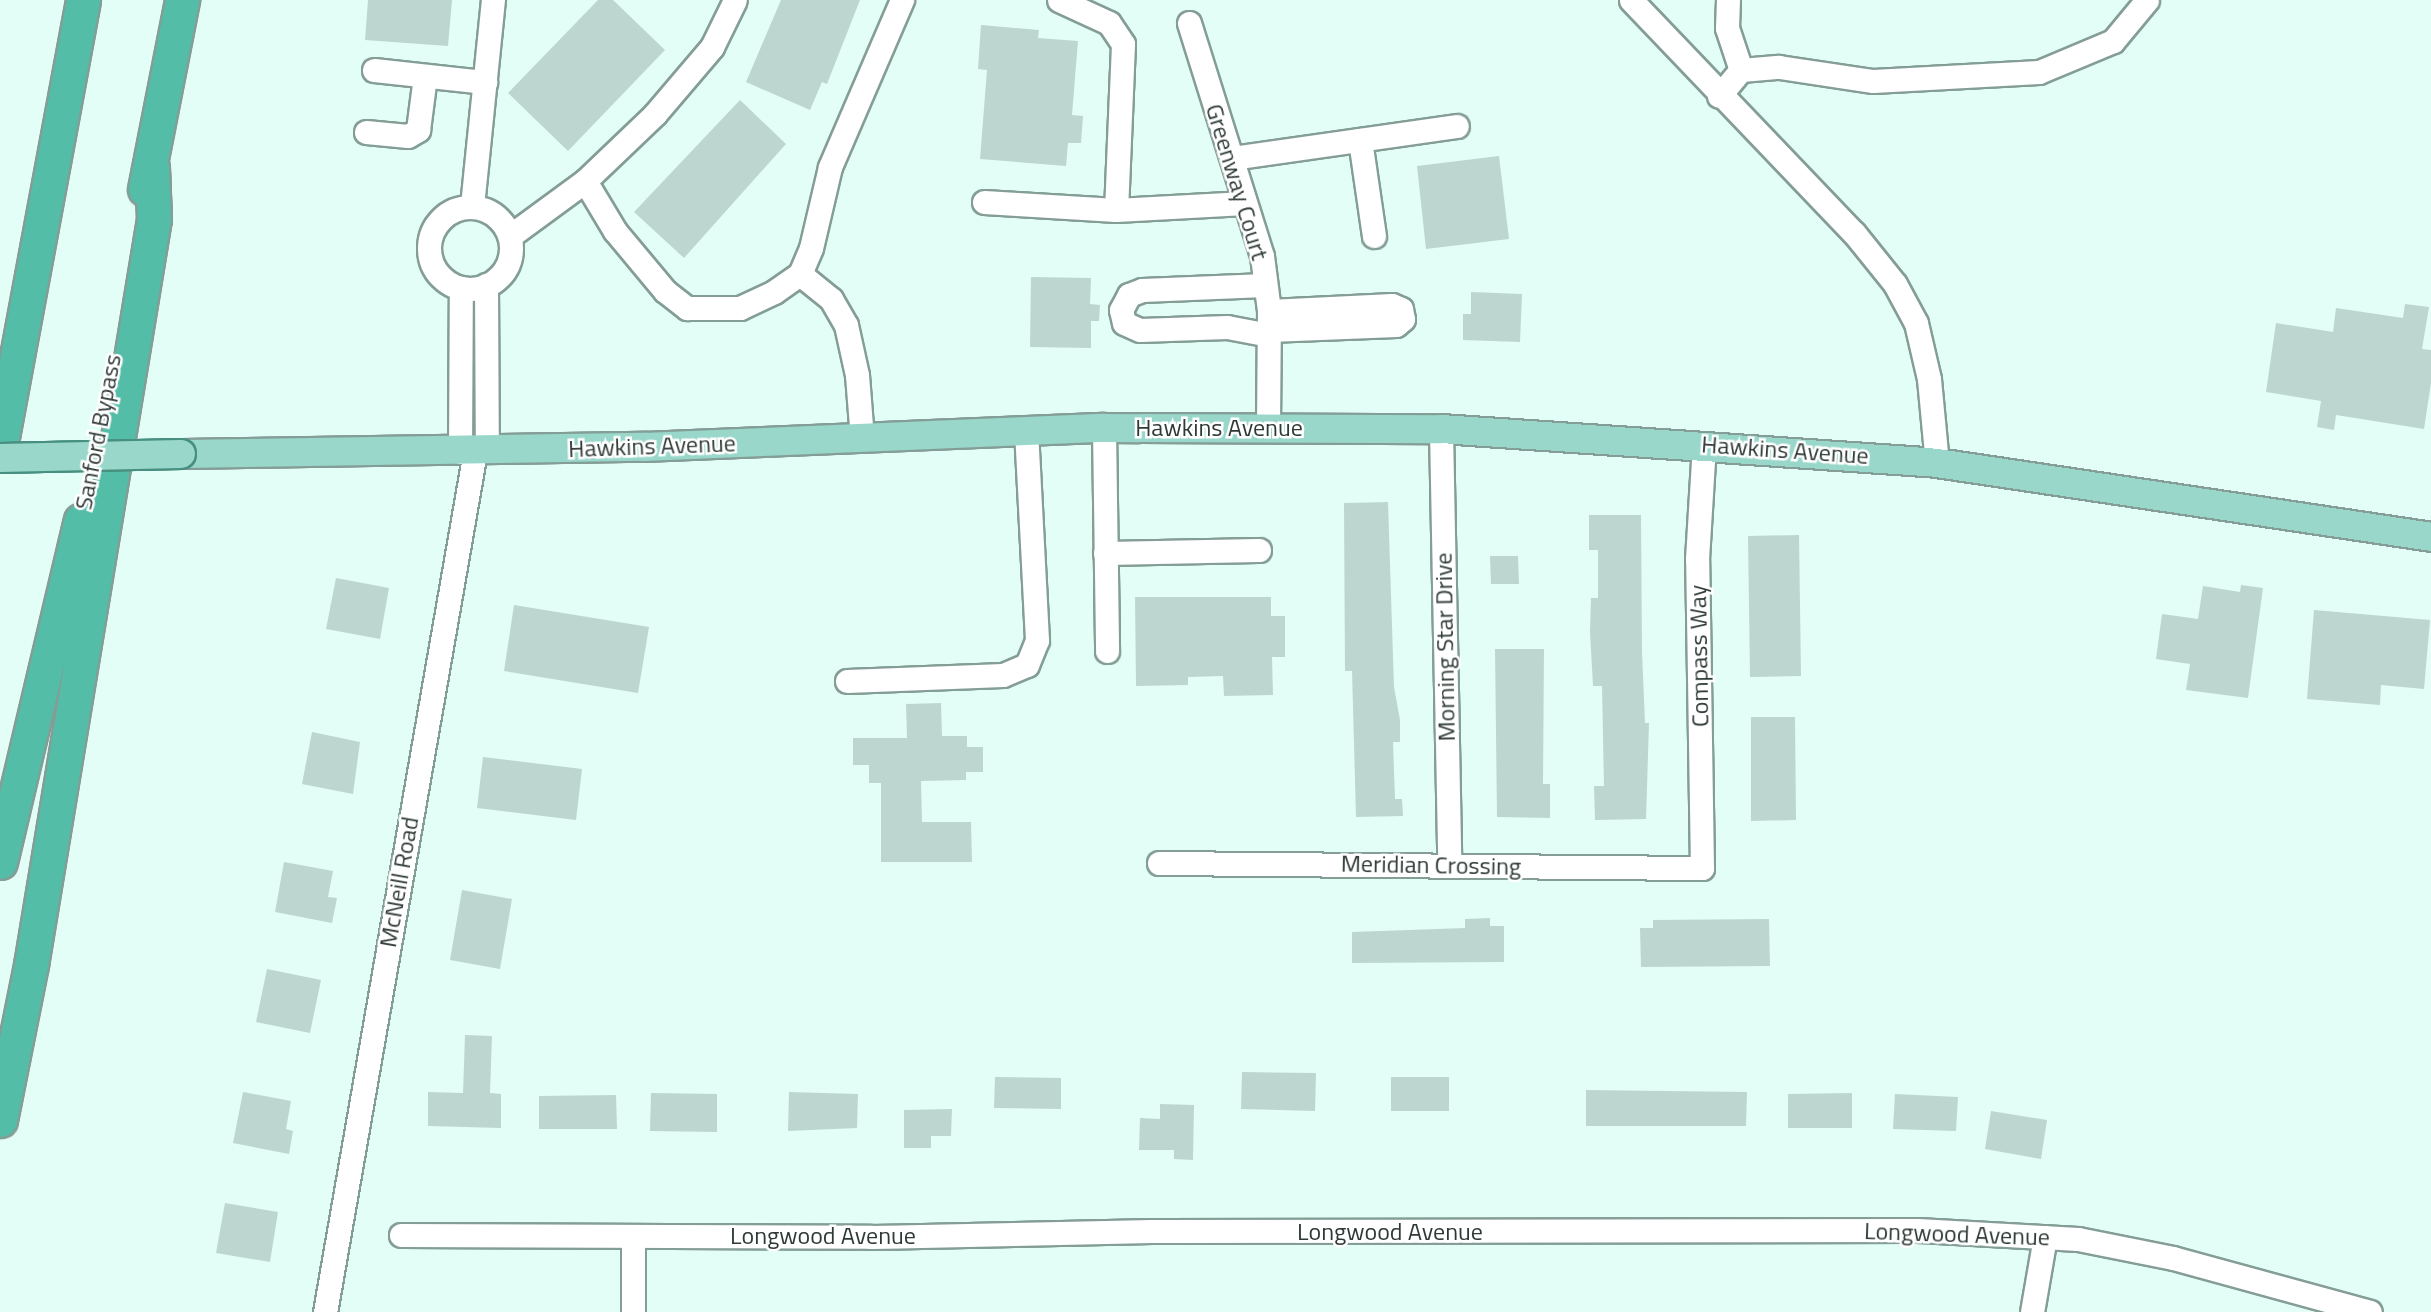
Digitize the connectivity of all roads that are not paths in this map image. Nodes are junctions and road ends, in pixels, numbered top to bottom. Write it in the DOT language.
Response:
graph roads {
  1 [pos="83,0"];
  2 [pos="182,0"];
  3 [pos="493,0"];
  4 [pos="735,0"];
  5 [pos="902,0"];
  6 [pos="1059,0"];
  7 [pos="1632,0"];
  8 [pos="1728,0"];
  9 [pos="2147,0"];
  10 [pos="1189,23"];
  11 [pos="374,70"];
  12 [pos="1741,70"];
  13 [pos="425,76"];
  14 [pos="485,82"];
  15 [pos="1719,96"];
  16 [pos="1457,127"];
  17 [pos="366,132"];
  18 [pos="1360,140"];
  19 [pos="1231,158"];
  20 [pos="152,167"];
  21 [pos="585,181"];
  22 [pos="985,202"];
  23 [pos="1245,203"];
  24 [pos="472,206"];
  25 [pos="1116,210"];
  26 [pos="510,236"];
  27 [pos="1374,236"];
  28 [pos="800,274"];
  29 [pos="486,285"];
  30 [pos="1265,285"];
  31 [pos="461,288"];
  32 [pos="1269,325"];
  33 [pos="0,336"];
  34 [pos="1268,427"];
  35 [pos="1104,428"];
  36 [pos="1441,429"];
  37 [pos="1026,431"];
  38 [pos="862,438"];
  39 [pos="1704,444"];
  40 [pos="0,448"];
  41 [pos="474,451"];
  42 [pos="0,458"];
  43 [pos="1937,463"];
  44 [pos="2431,537"];
  45 [pos="1259,550"];
  46 [pos="1105,553"];
  47 [pos="1107,650"];
  48 [pos="848,681"];
  49 [pos="0,862"];
  50 [pos="1159,863"];
  51 [pos="1449,865"];
  52 [pos="1702,868"];
  53 [pos="0,1120"];
  54 [pos="401,1234"];
  55 [pos="632,1236"];
  56 [pos="2045,1237"];
  57 [pos="325,1312"];
  58 [pos="633,1312"];
  59 [pos="2032,1312"];
  60 [pos="2370,1312"];
  1 -- 33 [label="highway"];
  1 -- 40 [label="highway"];
  2 -- 20 [label="highway, Sanford Bypass"];
  3 -- 14 [label="street"];
  4 -- 21 [label="street"];
  5 -- 28 [label="street"];
  6 -- 25 [label="street"];
  7 -- 15 [label="street"];
  8 -- 12 [label="street"];
  9 -- 12 [label="street"];
  10 -- 19 [label="street, Greenway Court"];
  11 -- 13 [label="street"];
  12 -- 15 [label="street"];
  13 -- 14 [label="street"];
  13 -- 17 [label="street"];
  14 -- 24 [label="street"];
  15 -- 43 [label="street"];
  16 -- 18 [label="street"];
  18 -- 19 [label="street"];
  18 -- 27 [label="street"];
  19 -- 23 [label="street, Greenway Court"];
  20 -- 49 [label="highway, Sanford Bypass"];
  20 -- 53 [label="highway"];
  21 -- 26 [label="street"];
  21 -- 28 [label="street"];
  22 -- 25 [label="street"];
  23 -- 25 [label="street"];
  23 -- 30 [label="street, Greenway Court"];
  24 -- 26 [label="street"];
  24 -- 31 [label="street"];
  26 -- 29 [label="street"];
  28 -- 38 [label="street"];
  29 -- 31 [label="street"];
  29 -- 41 [label="street"];
  30 -- 32 [label="street, Greenway Court"];
  30 -- 32 [label="street"];
  31 -- 41 [label="street"];
  32 -- 34 [label="street, Greenway Court"];
  34 -- 35 [label="main road, Hawkins Avenue"];
  34 -- 36 [label="main road, Hawkins Avenue"];
  35 -- 37 [label="main road, Hawkins Avenue"];
  35 -- 46 [label="street"];
  36 -- 39 [label="main road, Hawkins Avenue"];
  36 -- 51 [label="street, Morning Star Drive"];
  37 -- 38 [label="main road, Hawkins Avenue"];
  37 -- 48 [label="street"];
  38 -- 41 [label="main road, Hawkins Avenue"];
  39 -- 43 [label="main road, Hawkins Avenue"];
  39 -- 52 [label="street, Compass Way"];
  41 -- 42 [label="main road, Hawkins Avenue, bridge"];
  41 -- 57 [label="street, McNeill Road"];
  43 -- 44 [label="main road, Hawkins Avenue"];
  45 -- 46 [label="street"];
  46 -- 47 [label="street"];
  50 -- 51 [label="street, Meridian Crossing"];
  51 -- 52 [label="street, Meridian Crossing"];
  54 -- 55 [label="street, Longwood Avenue"];
  55 -- 56 [label="street, Longwood Avenue"];
  55 -- 58 [label="street"];
  56 -- 59 [label="street"];
  56 -- 60 [label="street, Longwood Avenue"];
}
